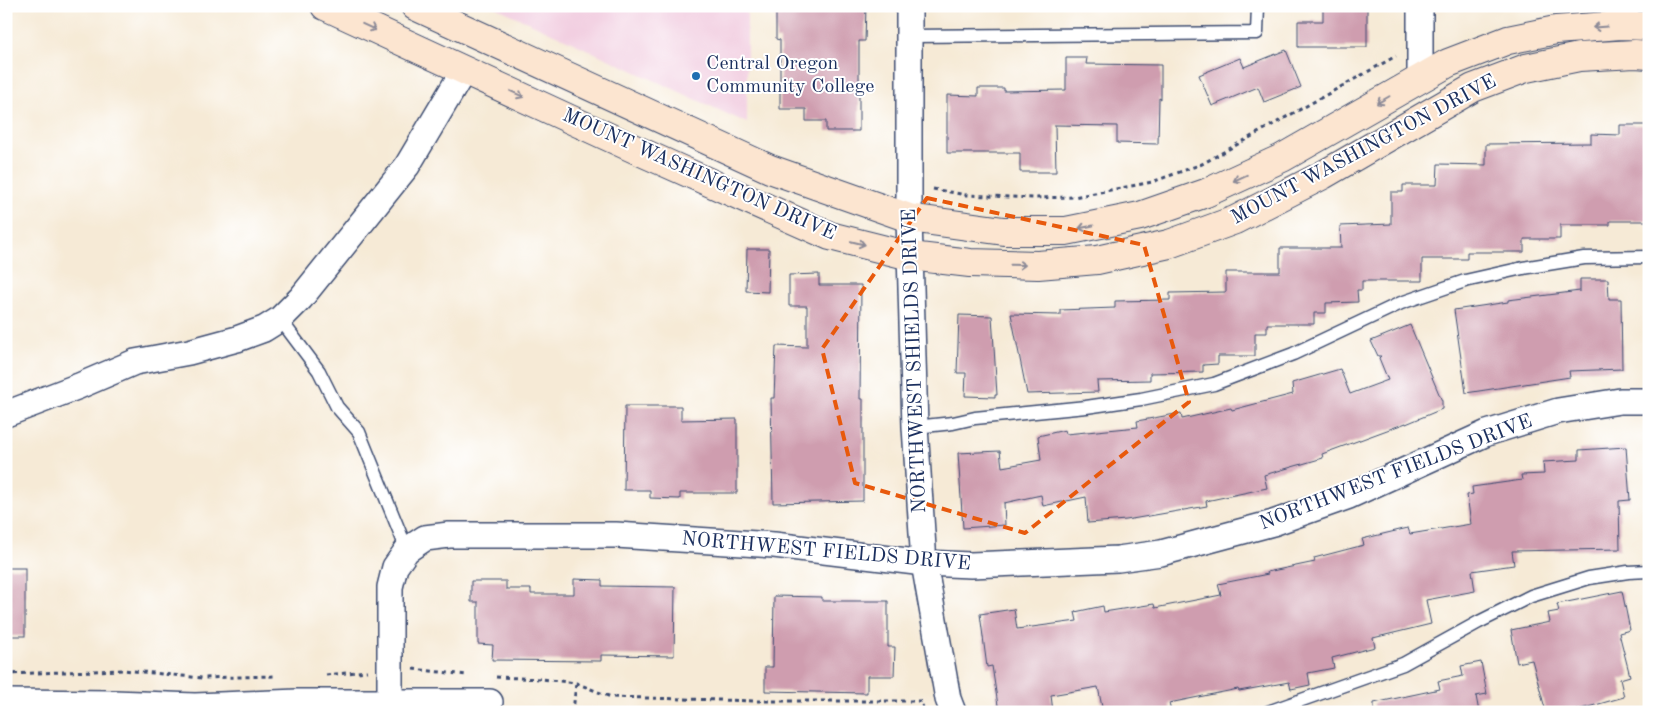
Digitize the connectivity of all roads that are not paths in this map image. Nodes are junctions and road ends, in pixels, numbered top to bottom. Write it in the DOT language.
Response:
graph roads {
  1 [pos="325,6"];
  2 [pos="415,6"];
  3 [pos="909,6"];
  4 [pos="1258,6"];
  5 [pos="1420,6"];
  6 [pos="1649,26"];
  7 [pos="910,36"];
  8 [pos="1649,55"];
  9 [pos="464,70"];
  10 [pos="1420,78"];
  11 [pos="909,218"];
  12 [pos="910,256"];
  13 [pos="1649,257"];
  14 [pos="280,319"];
  15 [pos="1649,401"];
  16 [pos="6,414"];
  17 [pos="915,427"];
  18 [pos="407,550"];
  19 [pos="924,563"];
  20 [pos="1649,571"];
  21 [pos="6,702"];
  22 [pos="390,702"];
  23 [pos="490,702"];
  24 [pos="953,712"];
  25 [pos="1268,712"];
  1 -- 9 [label="main road, MOUNT WASHINGTON DRIVE, one-way"];
  2 -- 11 [label="main road, MOUNT WASHINGTON DRIVE"];
  3 -- 7 [label="street, NORTHWEST SHIELDS DRIVE"];
  4 -- 7 [label="lane"];
  5 -- 10 [label="street"];
  6 -- 10 [label="main road, MOUNT WASHINGTON DRIVE, one-way"];
  7 -- 11 [label="street, NORTHWEST SHIELDS DRIVE"];
  12 -- 8 [label="main road, MOUNT WASHINGTON DRIVE, one-way"];
  9 -- 12 [label="main road, MOUNT WASHINGTON DRIVE, one-way"];
  9 -- 14 [label="street"];
  10 -- 11 [label="main road, MOUNT WASHINGTON DRIVE, one-way"];
  11 -- 12 [label="street, NORTHWEST SHIELDS DRIVE"];
  12 -- 17 [label="street, NORTHWEST SHIELDS DRIVE"];
  13 -- 17 [label="lane"];
  14 -- 16 [label="street"];
  14 -- 18 [label="lane"];
  15 -- 19 [label="street, NORTHWEST FIELDS DRIVE"];
  17 -- 19 [label="street, NORTHWEST SHIELDS DRIVE"];
  18 -- 19 [label="street, NORTHWEST FIELDS DRIVE"];
  18 -- 22 [label="street, NORTHWEST FIELDS DRIVE"];
  19 -- 24 [label="street, NORTHWEST SHIELDS DRIVE"];
  20 -- 25 [label="lane"];
  21 -- 22 [label="street"];
  22 -- 23 [label="street"];
}
